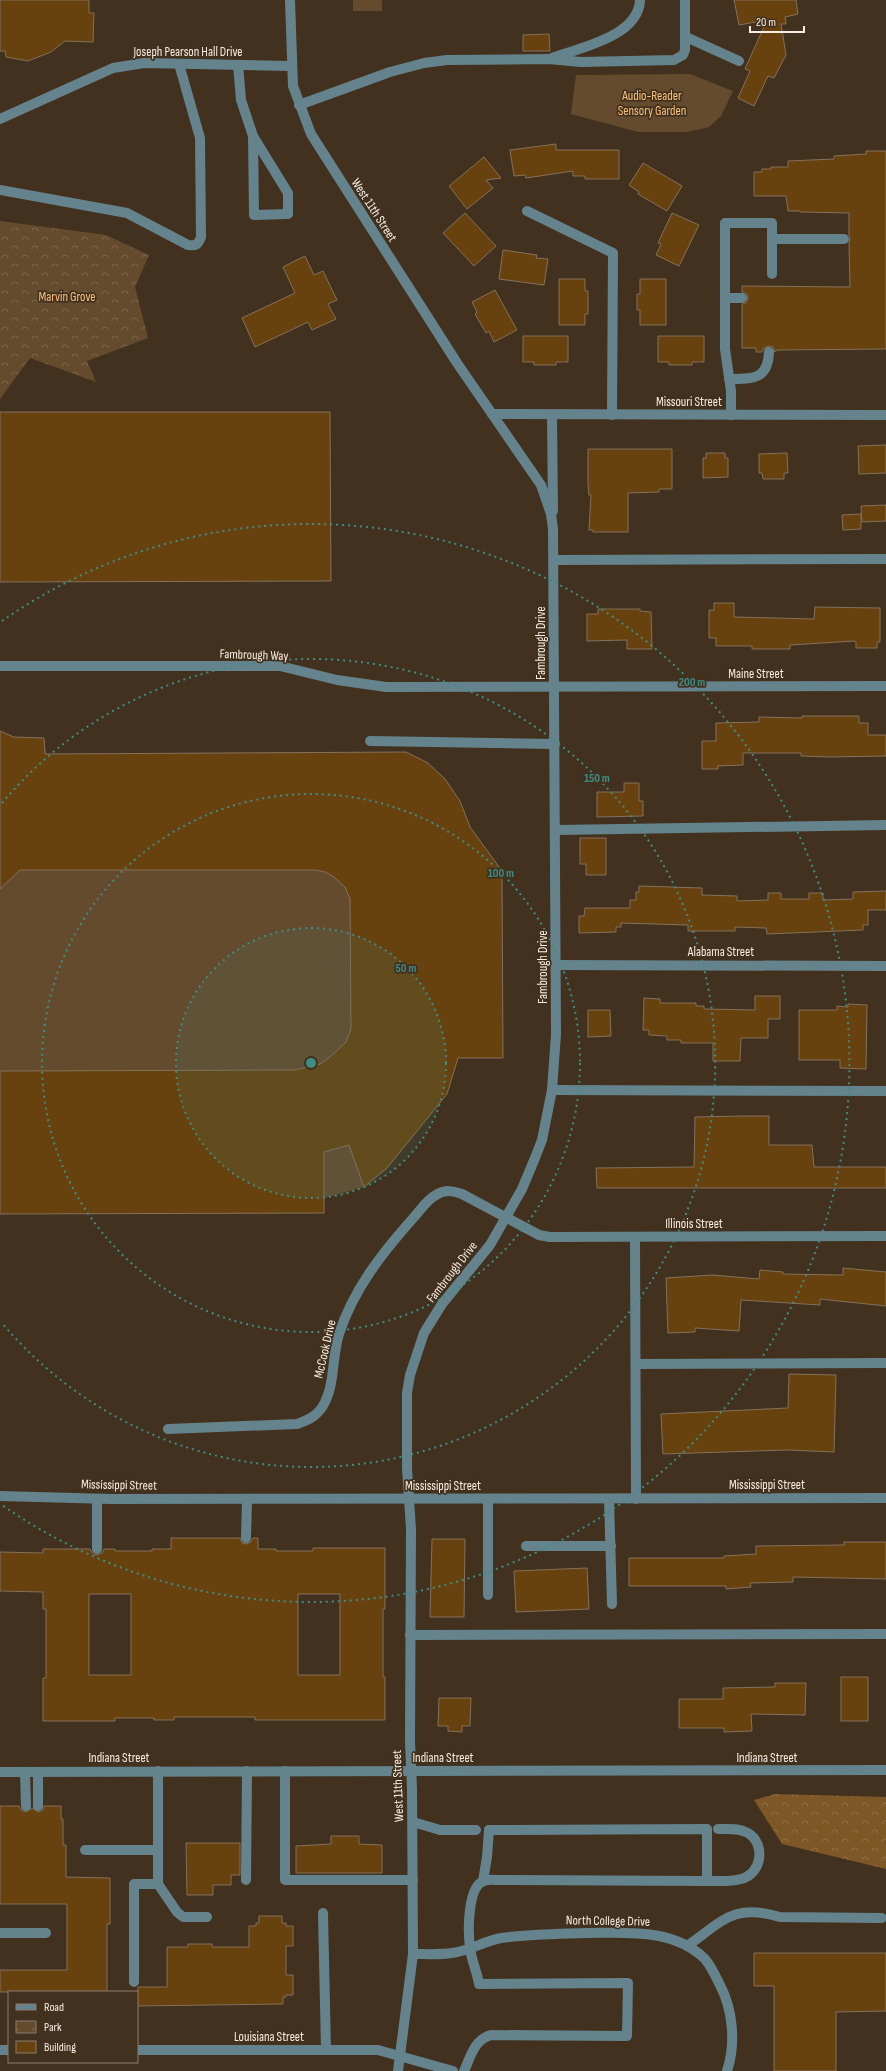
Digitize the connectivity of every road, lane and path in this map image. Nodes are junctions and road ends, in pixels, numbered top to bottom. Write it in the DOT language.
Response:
graph roads {
  1 [pos="290,0"];
  2 [pos="640,0"];
  3 [pos="686,0"];
  4 [pos="686,37"];
  5 [pos="549,59"];
  6 [pos="739,61"];
  7 [pos="179,64"];
  8 [pos="238,65"];
  9 [pos="291,66"];
  10 [pos="299,105"];
  11 [pos="0,119"];
  12 [pos="253,136"];
  13 [pos="0,190"];
  14 [pos="527,211"];
  15 [pos="772,239"];
  16 [pos="844,239"];
  17 [pos="772,274"];
  18 [pos="725,298"];
  19 [pos="742,298"];
  20 [pos="769,352"];
  21 [pos="729,380"];
  22 [pos="492,414"];
  23 [pos="552,415"];
  24 [pos="612,415"];
  25 [pos="731,415"];
  26 [pos="886,415"];
  27 [pos="553,529"];
  28 [pos="886,559"];
  29 [pos="554,560"];
  30 [pos="0,666"];
  31 [pos="886,686"];
  32 [pos="554,687"];
  33 [pos="370,741"];
  34 [pos="555,744"];
  35 [pos="886,825"];
  36 [pos="556,830"];
  37 [pos="556,965"];
  38 [pos="886,966"];
  39 [pos="552,1090"];
  40 [pos="886,1091"];
  41 [pos="507,1217"];
  42 [pos="635,1236"];
  43 [pos="886,1236"];
  44 [pos="886,1363"];
  45 [pos="637,1364"];
  46 [pos="168,1428"];
  47 [pos="0,1496"];
  48 [pos="886,1498"];
  49 [pos="97,1499"];
  50 [pos="246,1499"];
  51 [pos="409,1499"];
  52 [pos="488,1499"];
  53 [pos="609,1499"];
  54 [pos="636,1499"];
  55 [pos="246,1538"];
  56 [pos="526,1546"];
  57 [pos="611,1546"];
  58 [pos="97,1549"];
  59 [pos="488,1595"];
  60 [pos="612,1604"];
  61 [pos="886,1634"];
  62 [pos="410,1635"];
  63 [pos="886,1770"];
  64 [pos="158,1771"];
  65 [pos="246,1771"];
  66 [pos="284,1771"];
  67 [pos="411,1771"];
  68 [pos="0,1772"];
  69 [pos="26,1772"];
  70 [pos="38,1772"];
  71 [pos="26,1806"];
  72 [pos="38,1806"];
  73 [pos="412,1822"];
  74 [pos="718,1829"];
  75 [pos="476,1830"];
  76 [pos="85,1850"];
  77 [pos="158,1850"];
  78 [pos="246,1880"];
  79 [pos="412,1880"];
  80 [pos="483,1881"];
  81 [pos="708,1881"];
  82 [pos="158,1884"];
  83 [pos="323,1913"];
  84 [pos="207,1917"];
  85 [pos="882,1918"];
  86 [pos="0,1933"];
  87 [pos="46,1933"];
  88 [pos="687,1946"];
  89 [pos="470,1948"];
  90 [pos="412,1954"];
  91 [pos="134,1982"];
  92 [pos="138,2050"];
  93 [pos="326,2050"];
  94 [pos="399,2056"];
  95 [pos="398,2071"];
  96 [pos="453,2071"];
  97 [pos="464,2071"];
  98 [pos="727,2071"];
  1 -- 9 [label="street, West 11th Street"];
  2 -- 5 [label="street"];
  3 -- 4 [label="street"];
  4 -- 5 [label="street"];
  4 -- 6 [label="street"];
  5 -- 10 [label="street"];
  7 -- 8 [label="street, Joseph Pearson Hall Drive"];
  7 -- 11 [label="street, Joseph Pearson Hall Drive"];
  7 -- 13 [label="street"];
  8 -- 9 [label="street, Joseph Pearson Hall Drive"];
  8 -- 12 [label="street"];
  9 -- 10 [label="street, West 11th Street"];
  10 -- 22 [label="street, West 11th Street"];
  12 -- 12 [label="street"];
  14 -- 24 [label="street"];
  15 -- 16 [label="street"];
  15 -- 17 [label="street"];
  15 -- 18 [label="street"];
  18 -- 19 [label="street"];
  18 -- 21 [label="street"];
  20 -- 21 [label="street"];
  21 -- 25 [label="street"];
  22 -- 23 [label="street, Missouri Street"];
  22 -- 27 [label="street, Fambrough Drive"];
  23 -- 24 [label="street, Missouri Street"];
  23 -- 27 [label="street"];
  24 -- 25 [label="street, Missouri Street"];
  25 -- 26 [label="street, Missouri Street"];
  27 -- 29 [label="street, Fambrough Drive"];
  28 -- 29 [label="street"];
  29 -- 32 [label="street, Fambrough Drive"];
  30 -- 32 [label="street, Fambrough Way"];
  31 -- 32 [label="street, Maine Street"];
  32 -- 34 [label="street, Fambrough Drive"];
  33 -- 34 [label="street"];
  34 -- 36 [label="street, Fambrough Drive"];
  35 -- 36 [label="street"];
  36 -- 37 [label="street, Fambrough Drive"];
  37 -- 38 [label="street, Alabama Street"];
  37 -- 39 [label="street, Fambrough Drive"];
  39 -- 40 [label="street"];
  39 -- 41 [label="street, Fambrough Drive"];
  41 -- 42 [label="street, Illinois Street"];
  41 -- 46 [label="street, McCook Drive"];
  41 -- 51 [label="street, Fambrough Drive"];
  42 -- 43 [label="street, Illinois Street"];
  42 -- 45 [label="street"];
  44 -- 45 [label="street"];
  45 -- 54 [label="street"];
  47 -- 49 [label="street, Mississippi Street"];
  48 -- 54 [label="street, Mississippi Street"];
  49 -- 50 [label="street, Mississippi Street"];
  49 -- 58 [label="street"];
  50 -- 51 [label="street, Mississippi Street"];
  50 -- 55 [label="street"];
  51 -- 52 [label="street, Mississippi Street"];
  51 -- 62 [label="street, West 11th Street"];
  52 -- 53 [label="street, Mississippi Street"];
  52 -- 59 [label="street"];
  53 -- 54 [label="street, Mississippi Street"];
  53 -- 57 [label="street"];
  56 -- 57 [label="street"];
  57 -- 60 [label="street"];
  61 -- 62 [label="street"];
  62 -- 67 [label="street, West 11th Street"];
  63 -- 67 [label="street, Indiana Street"];
  64 -- 65 [label="street, Indiana Street"];
  64 -- 70 [label="street, Indiana Street"];
  64 -- 77 [label="street"];
  65 -- 66 [label="street, Indiana Street"];
  65 -- 78 [label="street"];
  66 -- 67 [label="street, Indiana Street"];
  66 -- 79 [label="street"];
  67 -- 73 [label="street, West 11th Street"];
  68 -- 69 [label="street, Indiana Street"];
  69 -- 70 [label="street, Indiana Street"];
  69 -- 71 [label="street"];
  70 -- 72 [label="street"];
  73 -- 75 [label="street"];
  73 -- 79 [label="street, West 11th Street"];
  74 -- 81 [label="street"];
  76 -- 77 [label="street"];
  77 -- 82 [label="street"];
  79 -- 90 [label="street, West 11th Street"];
  80 -- 81 [label="street"];
  80 -- 81 [label="street"];
  80 -- 89 [label="street"];
  82 -- 84 [label="street"];
  82 -- 91 [label="street"];
  83 -- 93 [label="street"];
  85 -- 88 [label="street"];
  86 -- 87 [label="street"];
  88 -- 89 [label="street, North College Drive"];
  88 -- 98 [label="street, North College Drive"];
  89 -- 90 [label="street, North College Drive"];
  89 -- 97 [label="street"];
  90 -- 94 [label="street, West 11th Street"];
  92 -- 93 [label="street, Louisiana Street"];
  93 -- 94 [label="street, Louisiana Street"];
  94 -- 95 [label="street, West 11th Street"];
  94 -- 96 [label="street"];
}
